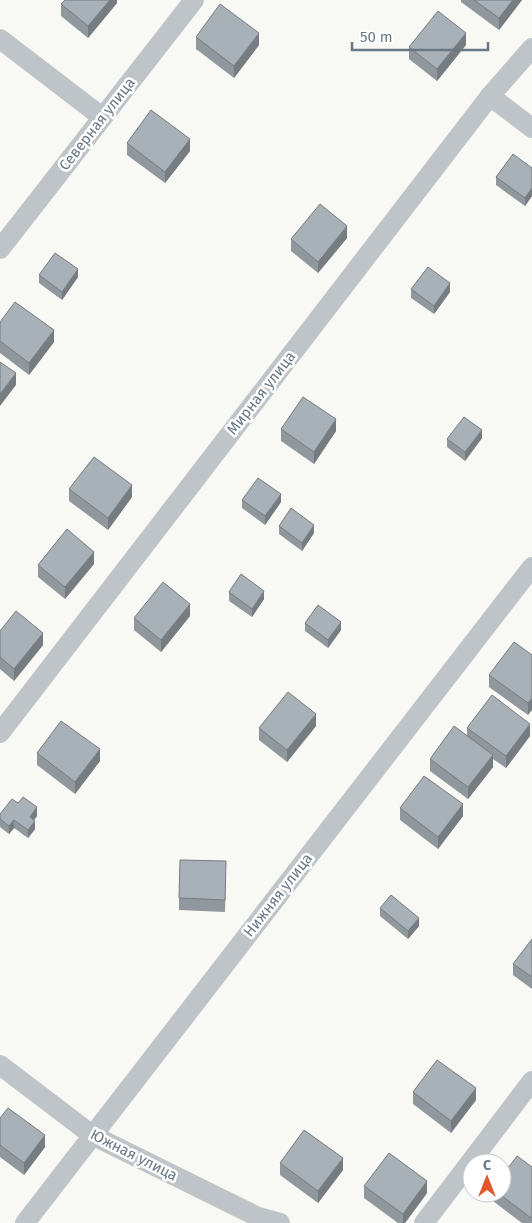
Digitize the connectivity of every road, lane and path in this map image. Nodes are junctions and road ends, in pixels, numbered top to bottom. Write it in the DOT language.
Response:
graph roads {
  1 [pos="194,0"];
  2 [pos="0,39"];
  3 [pos="532,48"];
  4 [pos="490,96"];
  5 [pos="102,117"];
  6 [pos="532,128"];
  7 [pos="0,249"];
  8 [pos="532,567"];
  9 [pos="0,733"];
  10 [pos="0,1065"];
  11 [pos="532,1081"];
  12 [pos="92,1135"];
  13 [pos="25,1223"];
  14 [pos="280,1223"];
  15 [pos="424,1223"];
  1 -- 5 [label="street, Северная улица"];
  2 -- 5 [label="street"];
  3 -- 4 [label="street, Мирная улица"];
  4 -- 6 [label="street"];
  4 -- 9 [label="street, Мирная улица"];
  5 -- 7 [label="street, Северная улица"];
  8 -- 12 [label="street, Нижняя улица"];
  10 -- 12 [label="street, Южная улица"];
  11 -- 15 [label="street"];
  12 -- 13 [label="street, Нижняя улица"];
  12 -- 14 [label="street, Южная улица"];
}
